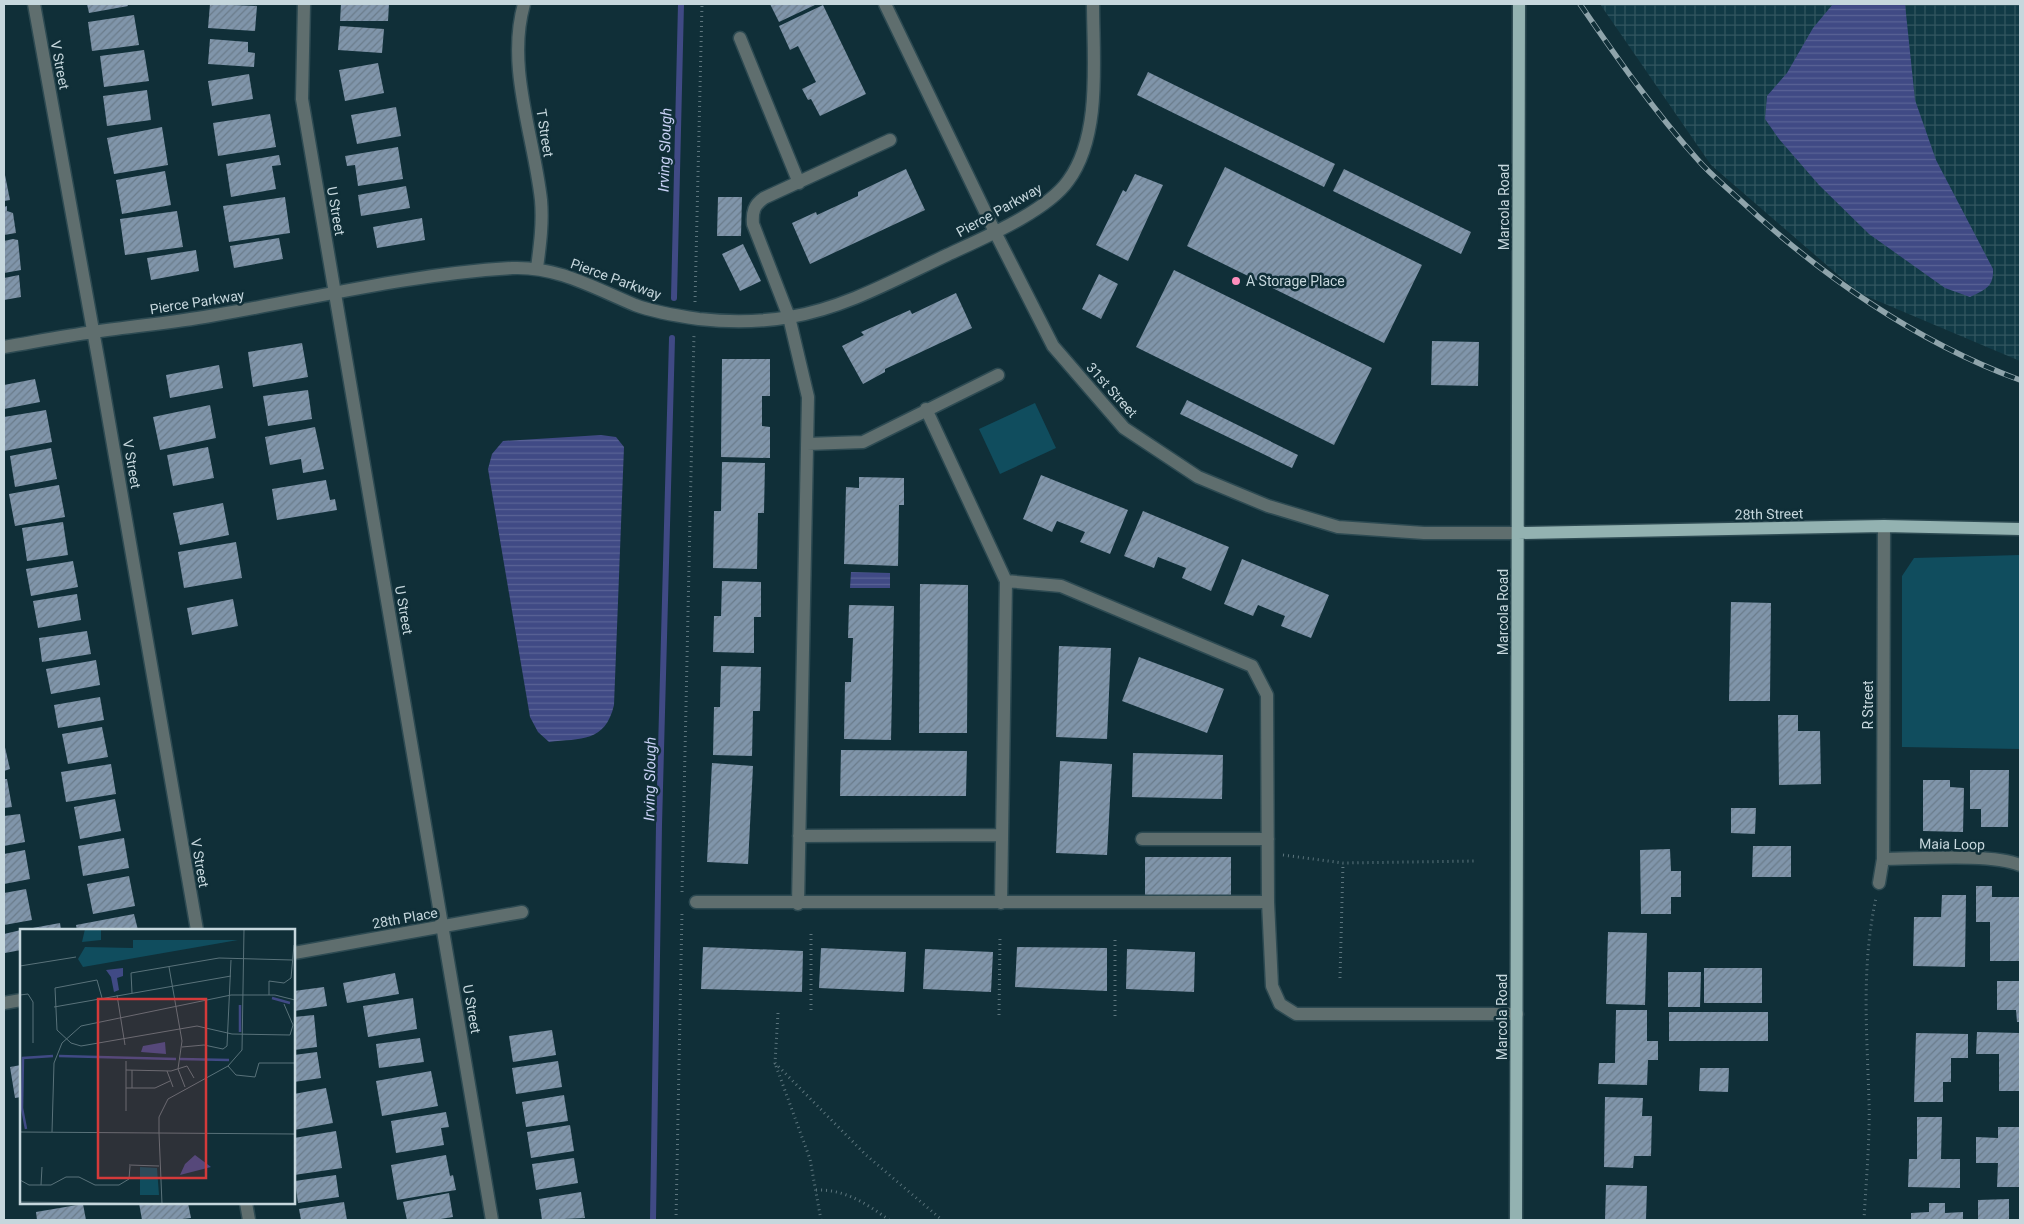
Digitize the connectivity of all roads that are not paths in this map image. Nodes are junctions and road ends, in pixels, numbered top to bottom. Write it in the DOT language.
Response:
graph roads {
  1 [pos="34,4"];
  2 [pos="304,4"];
  3 [pos="524,4"];
  4 [pos="884,4"];
  5 [pos="1093,4"];
  6 [pos="1519,4"];
  7 [pos="740,38"];
  8 [pos="890,140"];
  9 [pos="800,183"];
  10 [pos="995,232"];
  11 [pos="536,268"];
  12 [pos="335,293"];
  13 [pos="789,317"];
  14 [pos="93,332"];
  15 [pos="4,347"];
  16 [pos="998,375"];
  17 [pos="926,410"];
  18 [pos="807,444"];
  19 [pos="1884,526"];
  20 [pos="2020,529"];
  21 [pos="1518,533"];
  22 [pos="1006,581"];
  23 [pos="1002,835"];
  24 [pos="800,836"];
  25 [pos="1142,839"];
  26 [pos="1268,839"];
  27 [pos="1883,858"];
  28 [pos="2020,865"];
  29 [pos="1879,883"];
  30 [pos="696,902"];
  31 [pos="1268,902"];
  32 [pos="1001,903"];
  33 [pos="798,904"];
  34 [pos="522,912"];
  35 [pos="442,926"];
  36 [pos="197,929"];
  37 [pos="295,953"];
  38 [pos="20,1000"];
  39 [pos="4,1003"];
  40 [pos="1518,1014"];
  41 [pos="246,1204"];
  42 [pos="249,1220"];
  43 [pos="492,1220"];
  44 [pos="1516,1220"];
  1 -- 14 [label="street, V Street"];
  2 -- 12 [label="street, U Street"];
  3 -- 11 [label="street, T Street"];
  4 -- 10 [label="street, 31st Street"];
  5 -- 10 [label="street, Pierce Parkway"];
  6 -- 21 [label="main road, Marcola Road"];
  7 -- 9 [label="street"];
  8 -- 9 [label="street"];
  9 -- 13 [label="street"];
  10 -- 13 [label="street, Pierce Parkway"];
  10 -- 21 [label="street, 31st Street"];
  11 -- 12 [label="street, Pierce Parkway"];
  11 -- 13 [label="street, Pierce Parkway"];
  12 -- 14 [label="street, Pierce Parkway"];
  12 -- 35 [label="street, U Street"];
  13 -- 18 [label="street"];
  14 -- 15 [label="street, Pierce Parkway"];
  14 -- 36 [label="street, V Street"];
  16 -- 17 [label="street"];
  17 -- 18 [label="street"];
  17 -- 22 [label="street"];
  18 -- 24 [label="street"];
  19 -- 20 [label="main road, 28th Street"];
  19 -- 21 [label="main road, 28th Street"];
  19 -- 27 [label="street, R Street"];
  21 -- 40 [label="main road, Marcola Road"];
  22 -- 23 [label="street"];
  22 -- 26 [label="street"];
  23 -- 24 [label="street"];
  23 -- 32 [label="street"];
  24 -- 33 [label="street"];
  25 -- 26 [label="street"];
  26 -- 31 [label="street"];
  27 -- 28 [label="street, Maia Loop"];
  27 -- 29 [label="street, R Street"];
  30 -- 33 [label="street"];
  31 -- 32 [label="street"];
  31 -- 40 [label="street"];
  32 -- 33 [label="street"];
  34 -- 35 [label="street, 28th Place"];
  35 -- 37 [label="street, 28th Place"];
  35 -- 43 [label="street, U Street"];
  38 -- 39 [label="street"];
  40 -- 44 [label="main road, Marcola Road"];
  41 -- 42 [label="street"];
}
